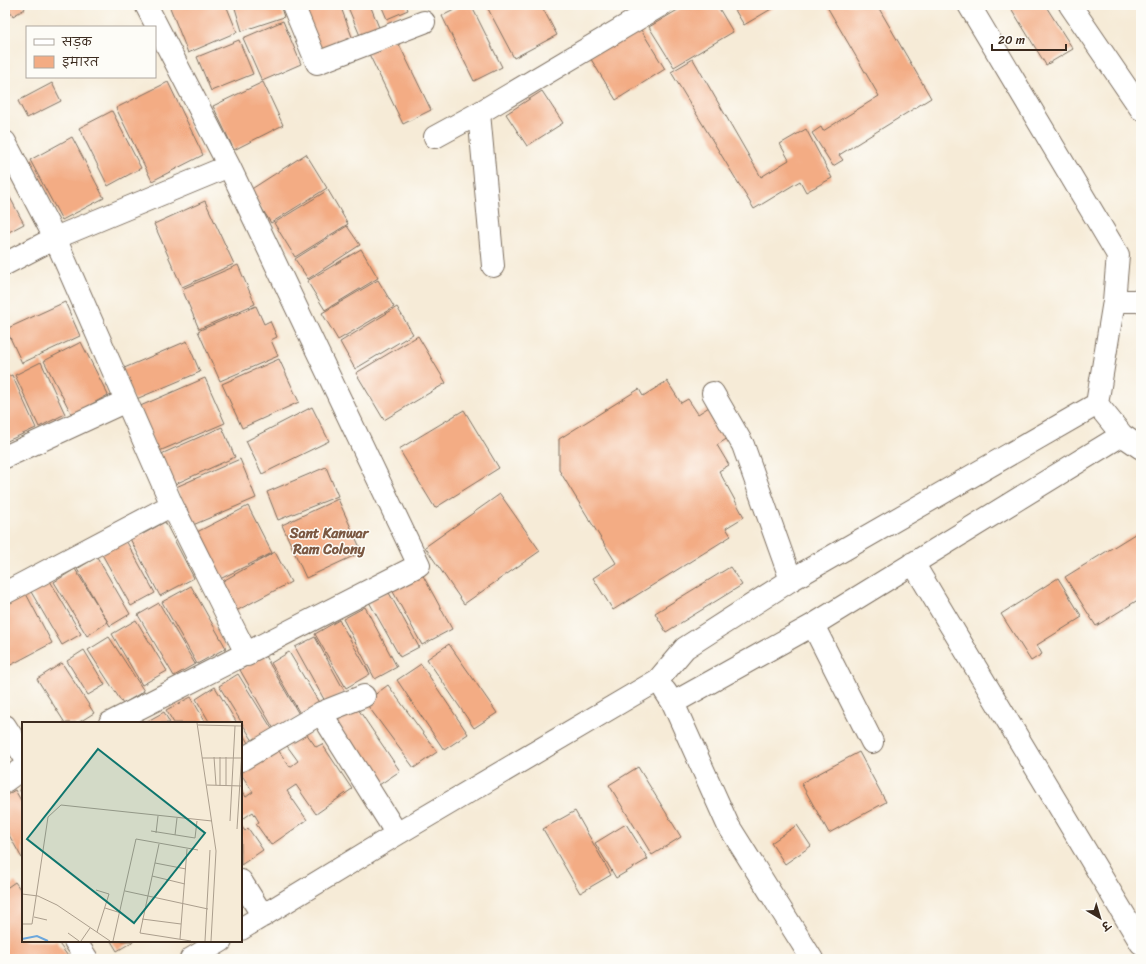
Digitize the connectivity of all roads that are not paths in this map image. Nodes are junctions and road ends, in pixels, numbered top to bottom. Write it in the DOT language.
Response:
graph roads {
  1 [pos="146,5"];
  2 [pos="293,5"];
  3 [pos="661,5"];
  4 [pos="969,5"];
  5 [pos="1070,5"];
  6 [pos="424,22"];
  7 [pos="1141,109"];
  8 [pos="479,113"];
  9 [pos="435,137"];
  10 [pos="5,142"];
  11 [pos="229,166"];
  12 [pos="55,238"];
  13 [pos="5,264"];
  14 [pos="493,266"];
  15 [pos="1114,301"];
  16 [pos="1141,301"];
  17 [pos="713,393"];
  18 [pos="126,401"];
  19 [pos="1097,404"];
  20 [pos="1122,435"];
  21 [pos="1141,448"];
  22 [pos="5,457"];
  23 [pos="172,505"];
  24 [pos="913,563"];
  25 [pos="791,580"];
  26 [pos="5,593"];
  27 [pos="813,625"];
  28 [pos="247,655"];
  29 [pos="658,680"];
  30 [pos="364,696"];
  31 [pos="673,702"];
  32 [pos="321,713"];
  33 [pos="112,722"];
  34 [pos="5,726"];
  35 [pos="872,742"];
  36 [pos="22,752"];
  37 [pos="242,759"];
  38 [pos="22,769"];
  39 [pos="5,781"];
  40 [pos="397,834"];
  41 [pos="242,883"];
  42 [pos="263,916"];
  43 [pos="242,928"];
  44 [pos="76,942"];
  45 [pos="219,942"];
  46 [pos="1141,943"];
  47 [pos="87,959"];
  48 [pos="191,959"];
  49 [pos="812,959"];
  1 -- 11 [label="street"];
  2 -- 6 [label="street"];
  3 -- 8 [label="street"];
  4 -- 15 [label="street"];
  5 -- 7 [label="street"];
  8 -- 9 [label="street"];
  8 -- 14 [label="street"];
  10 -- 12 [label="street"];
  11 -- 12 [label="street"];
  11 -- 28 [label="street"];
  12 -- 13 [label="street"];
  12 -- 18 [label="street"];
  15 -- 16 [label="street"];
  15 -- 19 [label="street"];
  17 -- 25 [label="street"];
  18 -- 22 [label="street"];
  18 -- 23 [label="street"];
  19 -- 20 [label="street"];
  19 -- 25 [label="street"];
  20 -- 21 [label="street"];
  20 -- 24 [label="street"];
  23 -- 26 [label="street"];
  23 -- 28 [label="street"];
  24 -- 27 [label="street"];
  24 -- 46 [label="street"];
  25 -- 29 [label="street"];
  27 -- 31 [label="street"];
  27 -- 35 [label="street"];
  28 -- 33 [label="street"];
  29 -- 31 [label="street"];
  29 -- 40 [label="street"];
  30 -- 32 [label="street"];
  31 -- 49 [label="street"];
  32 -- 37 [label="street"];
  32 -- 40 [label="street"];
  34 -- 36 [label="street"];
  38 -- 39 [label="street"];
  40 -- 42 [label="street"];
  41 -- 42 [label="street"];
  42 -- 43 [label="street"];
  44 -- 47 [label="street"];
  45 -- 48 [label="street"];
}
